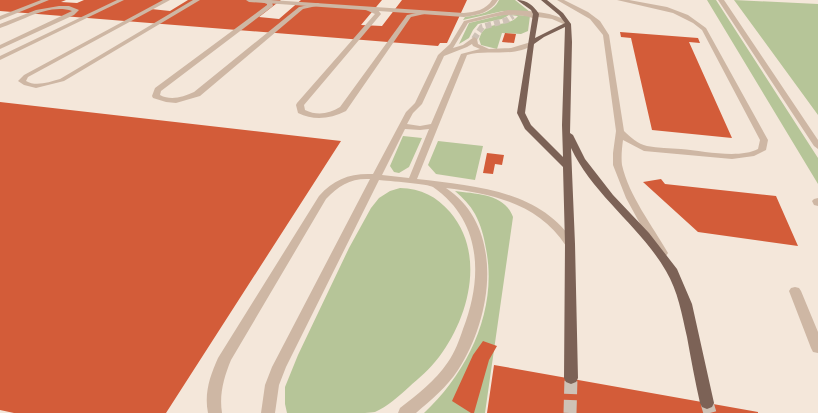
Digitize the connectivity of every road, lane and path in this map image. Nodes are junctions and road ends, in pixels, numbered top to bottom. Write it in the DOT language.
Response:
graph roads {
  1 [pos="46,0"];
  2 [pos="121,0"];
  3 [pos="167,0"];
  4 [pos="197,0"];
  5 [pos="248,0"];
  6 [pos="495,0"];
  7 [pos="520,0"];
  8 [pos="544,0"];
  9 [pos="560,0"];
  10 [pos="620,0"];
  11 [pos="720,0"];
  12 [pos="264,1"];
  13 [pos="318,5"];
  14 [pos="368,9"];
  15 [pos="426,13"];
  16 [pos="536,16"];
  17 [pos="0,18"];
  18 [pos="568,24"];
  19 [pos="0,26"];
  20 [pos="531,44"];
  21 [pos="0,47"];
  22 [pos="490,50"];
  23 [pos="441,55"];
  24 [pos="0,58"];
  25 [pos="566,125"];
  26 [pos="402,126"];
  27 [pos="434,126"];
  28 [pos="620,131"];
  29 [pos="818,146"];
  30 [pos="567,166"];
  31 [pos="376,177"];
  32 [pos="412,181"];
  33 [pos="432,184"];
  34 [pos="570,244"];
  35 [pos="670,269"];
  36 [pos="795,292"];
  37 [pos="818,348"];
  38 [pos="571,378"];
  39 [pos="707,403"];
  40 [pos="215,413"];
  41 [pos="268,413"];
  42 [pos="405,413"];
  1 -- 17 [label="street"];
  2 -- 24 [label="street"];
  3 -- 4 [label="street"];
  5 -- 12 [label="street"];
  6 -- 15 [label="street"];
  7 -- 16 [label="main road"];
  8 -- 18 [label="main road"];
  9 -- 28 [label="street"];
  10 -- 28 [label="street"];
  11 -- 29 [label="street"];
  12 -- 13 [label="street"];
  12 -- 13 [label="street"];
  13 -- 14 [label="street"];
  14 -- 15 [label="street"];
  14 -- 15 [label="street"];
  16 -- 18 [label="street"];
  16 -- 20 [label="main road"];
  16 -- 23 [label="street"];
  18 -- 20 [label="main road"];
  18 -- 25 [label="main road"];
  19 -- 21 [label="street"];
  20 -- 22 [label="street"];
  20 -- 30 [label="main road"];
  22 -- 23 [label="street"];
  22 -- 27 [label="street"];
  23 -- 26 [label="street"];
  25 -- 30 [label="main road"];
  25 -- 35 [label="main road"];
  26 -- 27 [label="street"];
  26 -- 31 [label="street"];
  27 -- 32 [label="street"];
  28 -- 35 [label="street"];
  30 -- 34 [label="main road"];
  31 -- 32 [label="street"];
  31 -- 40 [label="street"];
  31 -- 41 [label="street"];
  32 -- 33 [label="street"];
  33 -- 34 [label="street"];
  33 -- 42 [label="street"];
  34 -- 38 [label="main road"];
  35 -- 39 [label="main road"];
  36 -- 37 [label="street"];
}
